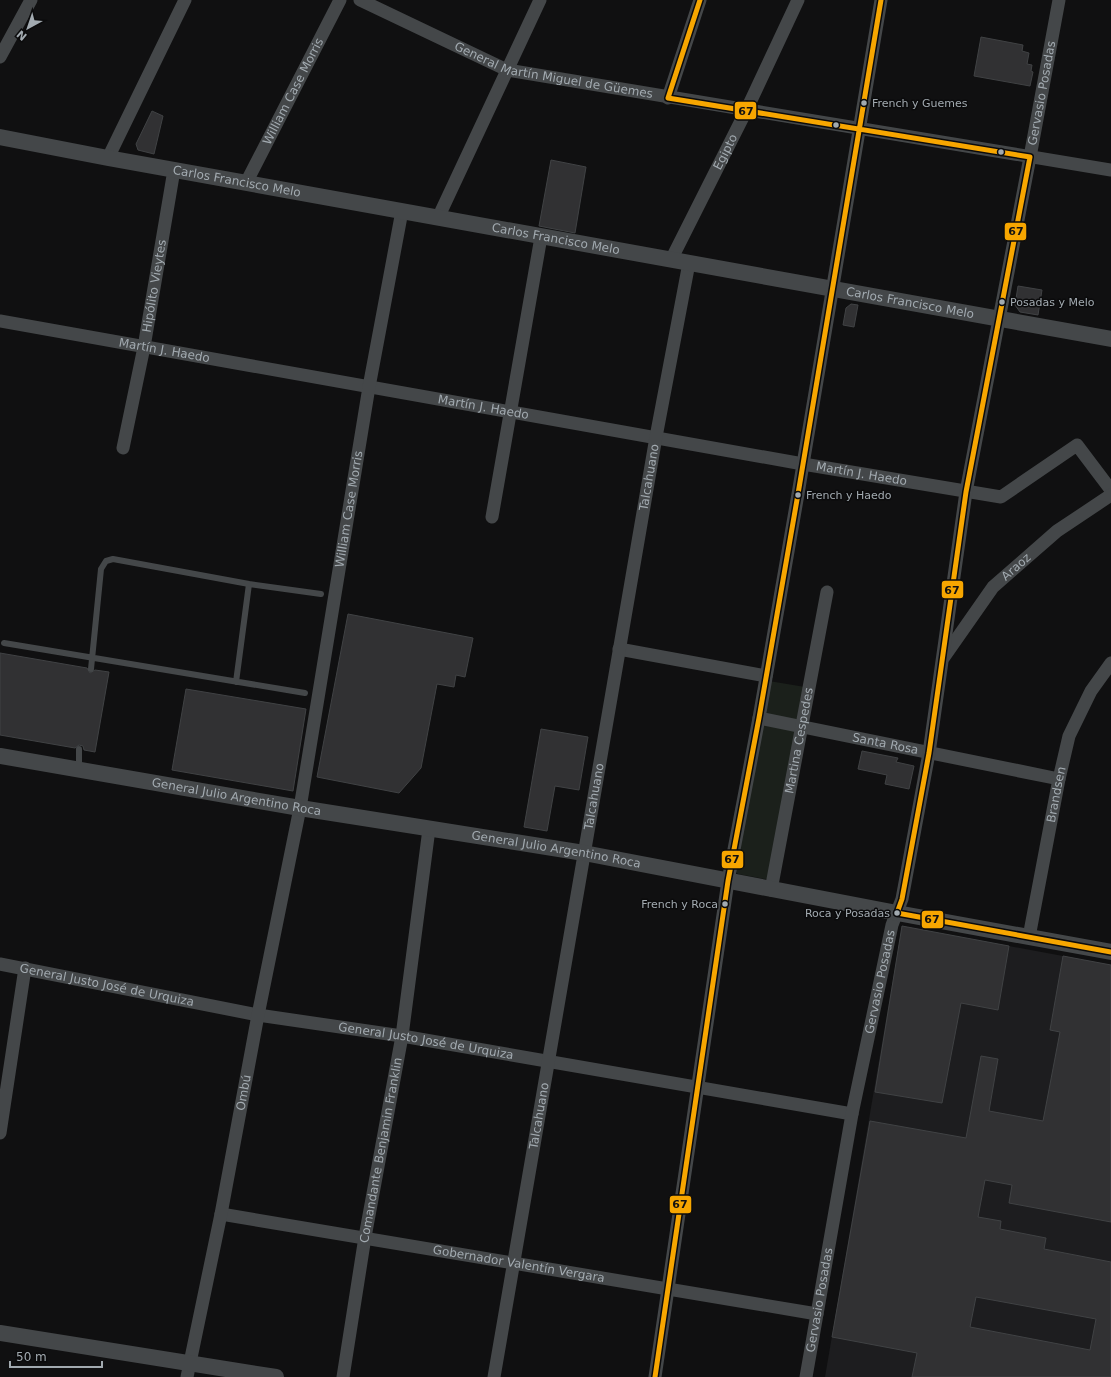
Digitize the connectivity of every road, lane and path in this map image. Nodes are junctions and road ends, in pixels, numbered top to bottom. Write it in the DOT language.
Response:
graph roads {
  1 [pos="31,0"];
  2 [pos="185,0"];
  3 [pos="340,0"];
  4 [pos="360,0"];
  5 [pos="540,0"];
  6 [pos="700,0"];
  7 [pos="798,0"];
  8 [pos="881,0"];
  9 [pos="1058,0"];
  10 [pos="0,57"];
  11 [pos="507,70"];
  12 [pos="668,98"];
  13 [pos="746,111"];
  14 [pos="859,129"];
  15 [pos="0,137"];
  16 [pos="1030,157"];
  17 [pos="108,158"];
  18 [pos="174,170"];
  19 [pos="1111,170"];
  20 [pos="246,183"];
  21 [pos="402,212"];
  22 [pos="438,218"];
  23 [pos="541,237"];
  24 [pos="671,260"];
  25 [pos="689,263"];
  26 [pos="833,290"];
  27 [pos="999,319"];
  28 [pos="0,321"];
  29 [pos="1111,340"];
  30 [pos="144,346"];
  31 [pos="369,387"];
  32 [pos="511,411"];
  33 [pos="656,437"];
  34 [pos="123,448"];
  35 [pos="803,464"];
  36 [pos="1111,490"];
  37 [pos="966,492"];
  38 [pos="1111,494"];
  39 [pos="492,517"];
  40 [pos="249,584"];
  41 [pos="827,592"];
  42 [pos="321,594"];
  43 [pos="4,643"];
  44 [pos="619,648"];
  45 [pos="93,657"];
  46 [pos="942,661"];
  47 [pos="1111,663"];
  48 [pos="91,669"];
  49 [pos="766,676"];
  50 [pos="236,682"];
  51 [pos="305,693"];
  52 [pos="759,718"];
  53 [pos="801,726"];
  54 [pos="79,749"];
  55 [pos="929,753"];
  56 [pos="0,756"];
  57 [pos="79,770"];
  58 [pos="1059,779"];
  59 [pos="300,808"];
  60 [pos="430,829"];
  61 [pos="584,853"];
  62 [pos="728,881"];
  63 [pos="771,890"];
  64 [pos="897,914"];
  65 [pos="1029,937"];
  66 [pos="1111,952"];
  67 [pos="0,964"];
  68 [pos="25,968"];
  69 [pos="258,1015"];
  70 [pos="402,1036"];
  71 [pos="549,1060"];
  72 [pos="698,1087"];
  73 [pos="852,1114"];
  74 [pos="0,1133"];
  75 [pos="222,1214"];
  76 [pos="365,1237"];
  77 [pos="514,1262"];
  78 [pos="668,1288"];
  79 [pos="817,1314"];
  80 [pos="0,1333"];
  81 [pos="188,1370"];
  82 [pos="276,1377"];
  83 [pos="343,1377"];
  84 [pos="494,1377"];
  85 [pos="655,1377"];
  86 [pos="806,1377"];
  1 -- 10 [label="street"];
  2 -- 17 [label="street"];
  3 -- 20 [label="street, William Case Morris"];
  4 -- 11 [label="street, General Martín Miguel de Güemes"];
  5 -- 11 [label="street"];
  6 -- 12 [label="street"];
  7 -- 13 [label="street, Egipto"];
  8 -- 14 [label="street"];
  9 -- 16 [label="street, Gervasio Posadas"];
  11 -- 12 [label="street, General Martín Miguel de Güemes"];
  11 -- 22 [label="street"];
  12 -- 13 [label="street, General Martín Miguel de Güemes"];
  13 -- 14 [label="street, General Martín Miguel de Güemes"];
  13 -- 24 [label="street, Egipto"];
  14 -- 16 [label="street, General Martín Miguel de Güemes"];
  14 -- 26 [label="street"];
  15 -- 17 [label="street, Carlos Francisco Melo"];
  16 -- 19 [label="street, General Martín Miguel de Güemes"];
  16 -- 27 [label="street, Gervasio Posadas"];
  17 -- 18 [label="street, Carlos Francisco Melo"];
  18 -- 20 [label="street, Carlos Francisco Melo"];
  18 -- 30 [label="street, Hipólito Vieytes"];
  20 -- 21 [label="street, Carlos Francisco Melo"];
  21 -- 22 [label="street, Carlos Francisco Melo"];
  21 -- 31 [label="street, William Case Morris"];
  22 -- 23 [label="street, Carlos Francisco Melo"];
  23 -- 24 [label="street, Carlos Francisco Melo"];
  23 -- 32 [label="street"];
  24 -- 25 [label="street, Carlos Francisco Melo"];
  25 -- 26 [label="street, Carlos Francisco Melo"];
  25 -- 33 [label="street, Talcahuano"];
  26 -- 27 [label="street, Carlos Francisco Melo"];
  26 -- 35 [label="street"];
  27 -- 29 [label="street, Carlos Francisco Melo"];
  27 -- 37 [label="street, Gervasio Posadas"];
  28 -- 30 [label="street, Martín J. Haedo"];
  30 -- 31 [label="street, Martín J. Haedo"];
  30 -- 34 [label="street, Hipólito Vieytes"];
  31 -- 32 [label="street, Martín J. Haedo"];
  31 -- 59 [label="street, William Case Morris"];
  32 -- 33 [label="street, Martín J. Haedo"];
  32 -- 39 [label="street"];
  33 -- 35 [label="street, Martín J. Haedo"];
  33 -- 44 [label="street, Talcahuano"];
  35 -- 37 [label="street, Martín J. Haedo"];
  35 -- 49 [label="street"];
  36 -- 37 [label="street"];
  37 -- 46 [label="street, Gervasio Posadas"];
  38 -- 46 [label="street, Araoz"];
  40 -- 42 [label="lane"];
  40 -- 45 [label="lane"];
  40 -- 50 [label="lane"];
  41 -- 53 [label="street, Martina Cespedes"];
  43 -- 45 [label="lane"];
  44 -- 49 [label="street"];
  44 -- 61 [label="street, Talcahuano"];
  45 -- 48 [label="lane"];
  45 -- 50 [label="lane"];
  46 -- 55 [label="street, Gervasio Posadas"];
  47 -- 58 [label="street, Brandsen"];
  49 -- 52 [label="street"];
  50 -- 51 [label="lane"];
  52 -- 53 [label="street, Santa Rosa"];
  52 -- 62 [label="street"];
  53 -- 55 [label="street, Santa Rosa"];
  53 -- 63 [label="street, Martina Cespedes"];
  54 -- 57 [label="lane"];
  55 -- 58 [label="street, Santa Rosa"];
  55 -- 64 [label="street, Gervasio Posadas"];
  56 -- 57 [label="street, General Julio Argentino Roca"];
  57 -- 59 [label="street, General Julio Argentino Roca"];
  58 -- 65 [label="street, Brandsen"];
  59 -- 60 [label="street, General Julio Argentino Roca"];
  59 -- 69 [label="street, Ombú"];
  60 -- 61 [label="street, General Julio Argentino Roca"];
  60 -- 70 [label="street, Comandante Benjamin Franklin"];
  61 -- 62 [label="street, General Julio Argentino Roca"];
  61 -- 71 [label="street, Talcahuano"];
  62 -- 63 [label="street, General Julio Argentino Roca"];
  62 -- 72 [label="street"];
  63 -- 64 [label="street, General Julio Argentino Roca"];
  64 -- 65 [label="street, General Julio Argentino Roca"];
  64 -- 73 [label="street, Gervasio Posadas"];
  65 -- 66 [label="street, General Julio Argentino Roca"];
  67 -- 68 [label="street, General Justo José de Urquiza"];
  68 -- 69 [label="street, General Justo José de Urquiza"];
  68 -- 74 [label="street"];
  69 -- 70 [label="street, General Justo José de Urquiza"];
  69 -- 75 [label="street, Ombú"];
  70 -- 71 [label="street, General Justo José de Urquiza"];
  70 -- 76 [label="street, Comandante Benjamin Franklin"];
  71 -- 72 [label="street, General Justo José de Urquiza"];
  71 -- 77 [label="street, Talcahuano"];
  72 -- 73 [label="street, General Justo José de Urquiza"];
  72 -- 78 [label="street"];
  73 -- 79 [label="street, Gervasio Posadas"];
  75 -- 76 [label="street, Gobernador Valentín Vergara"];
  75 -- 81 [label="street, Ombú"];
  76 -- 77 [label="street, Gobernador Valentín Vergara"];
  76 -- 83 [label="street, Comandante Benjamin Franklin"];
  77 -- 78 [label="street, Gobernador Valentín Vergara"];
  77 -- 84 [label="street, Talcahuano"];
  78 -- 79 [label="street, Gobernador Valentín Vergara"];
  78 -- 85 [label="street"];
  79 -- 86 [label="street, Gervasio Posadas"];
  80 -- 81 [label="street"];
  81 -- 82 [label="street"];
}
